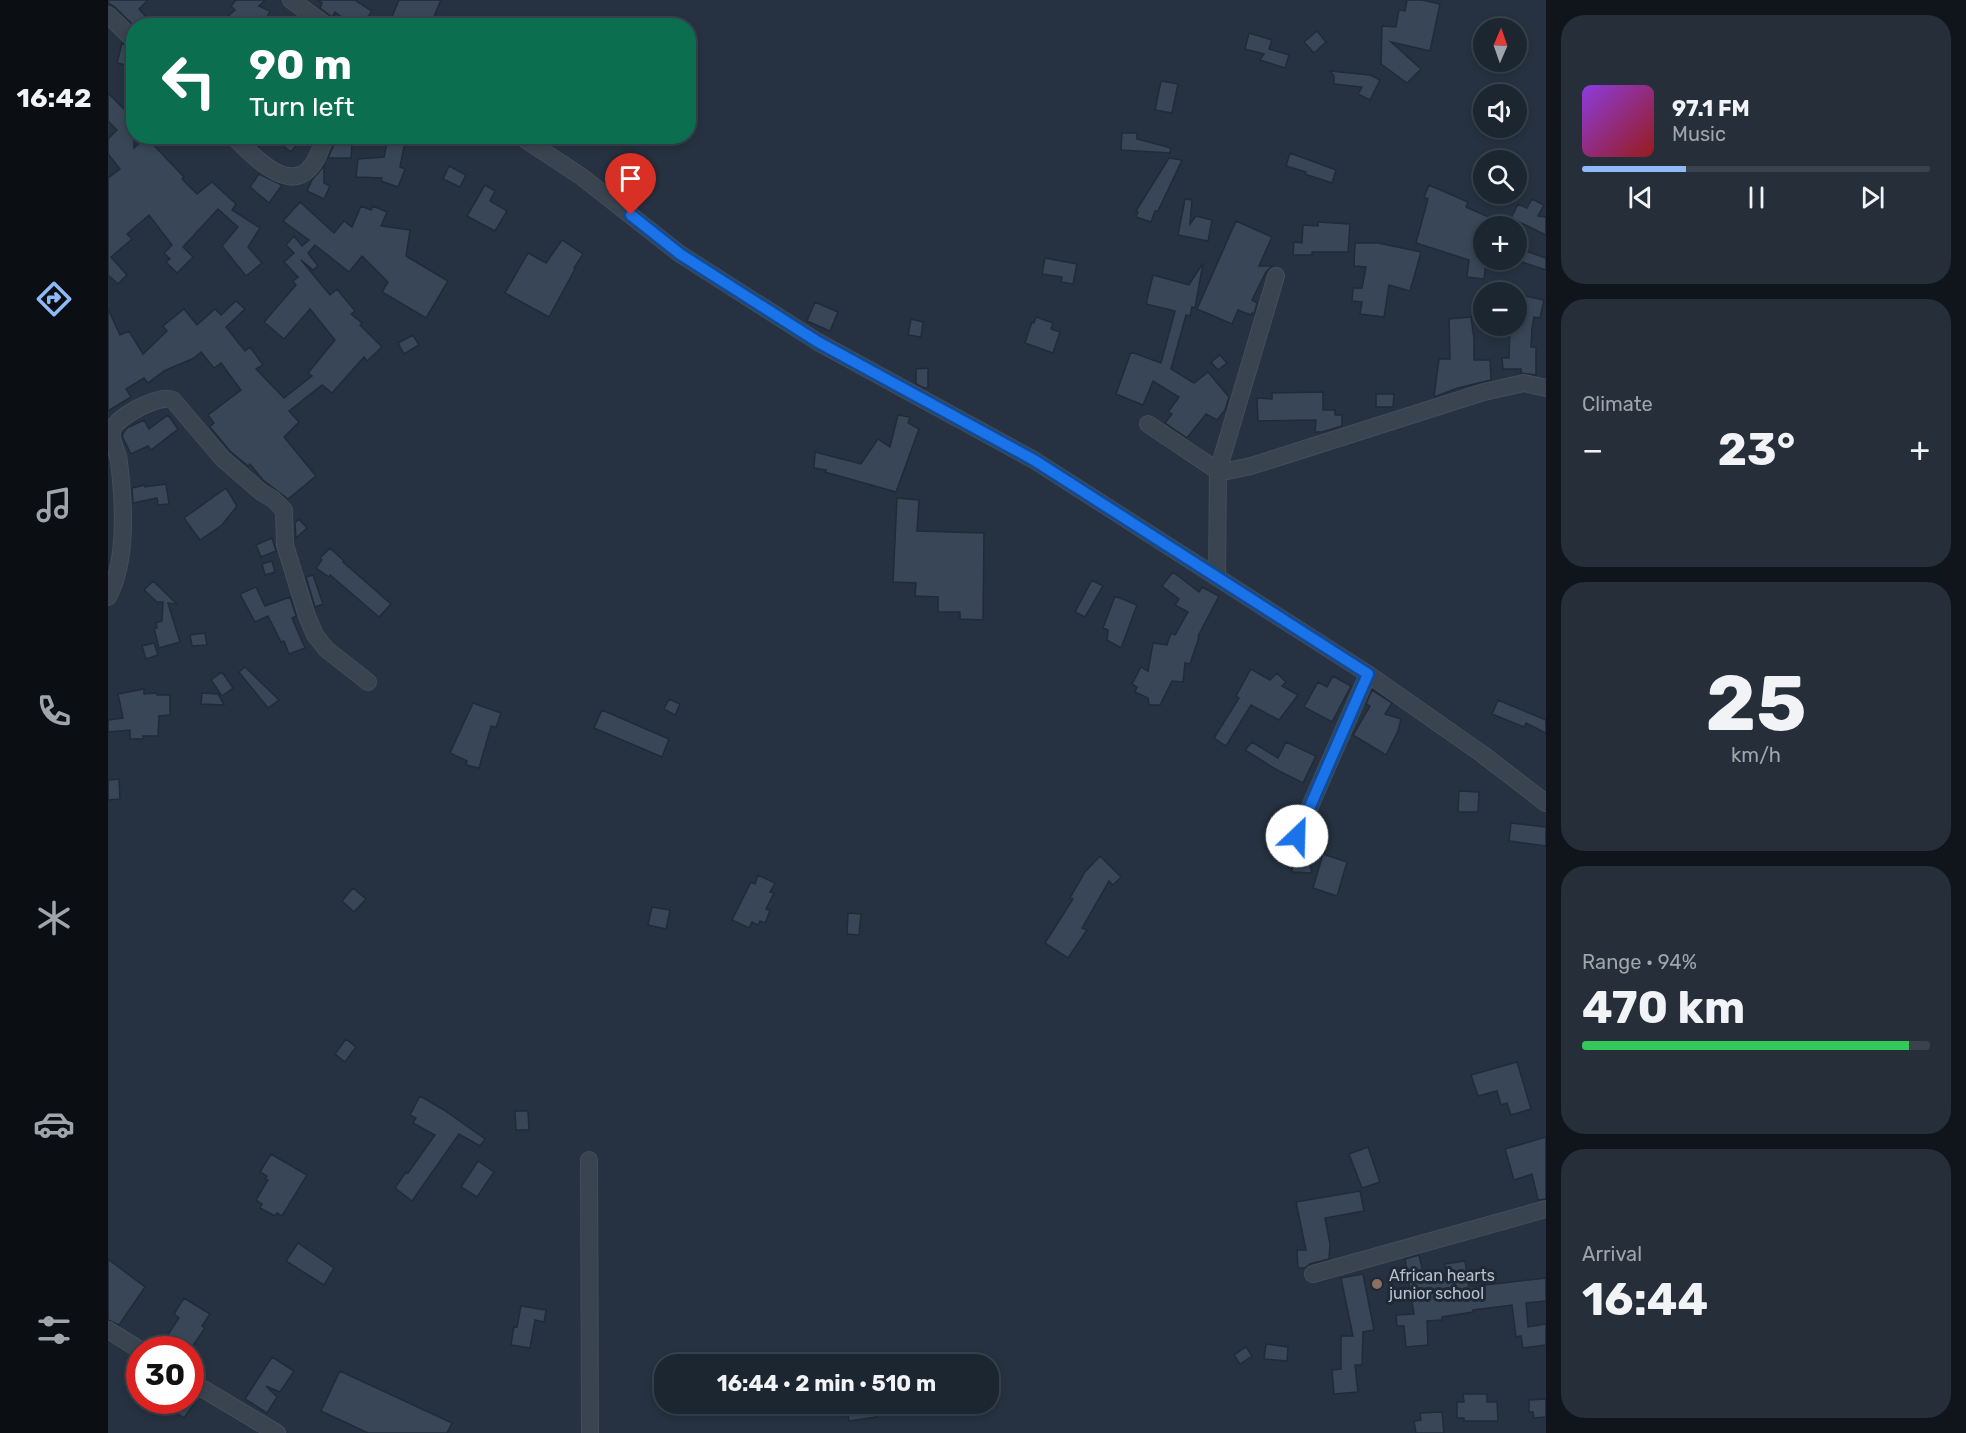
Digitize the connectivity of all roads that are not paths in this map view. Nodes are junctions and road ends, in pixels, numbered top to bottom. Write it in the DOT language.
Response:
graph roads {
  1 [pos="291,0"];
  2 [pos="108,15"];
  3 [pos="316,18"];
  4 [pos="126,32"];
  5 [pos="241,144"];
  6 [pos="323,144"];
  7 [pos="532,144"];
  8 [pos="1276,276"];
  9 [pos="1546,388"];
  10 [pos="1148,424"];
  11 [pos="110,434"];
  12 [pos="1218,471"];
  13 [pos="1217,577"];
  14 [pos="108,597"];
  15 [pos="1368,674"];
  16 [pos="368,682"];
  17 [pos="1546,802"];
  18 [pos="1297,836"];
  19 [pos="589,1160"];
  20 [pos="1546,1209"];
  21 [pos="1312,1274"];
  22 [pos="108,1330"];
  23 [pos="126,1341"];
  24 [pos="204,1389"];
  25 [pos="277,1433"];
  26 [pos="590,1433"];
  1 -- 3 [label="street"];
  2 -- 4 [label="street"];
  5 -- 6 [label="street"];
  7 -- 13 [label="street"];
  8 -- 12 [label="street"];
  9 -- 12 [label="street"];
  10 -- 12 [label="street"];
  11 -- 14 [label="street"];
  11 -- 16 [label="street"];
  12 -- 13 [label="street"];
  13 -- 15 [label="street"];
  15 -- 17 [label="street"];
  15 -- 18 [label="street"];
  19 -- 26 [label="street"];
  20 -- 21 [label="street"];
  22 -- 23 [label="street"];
  24 -- 25 [label="street"];
}
